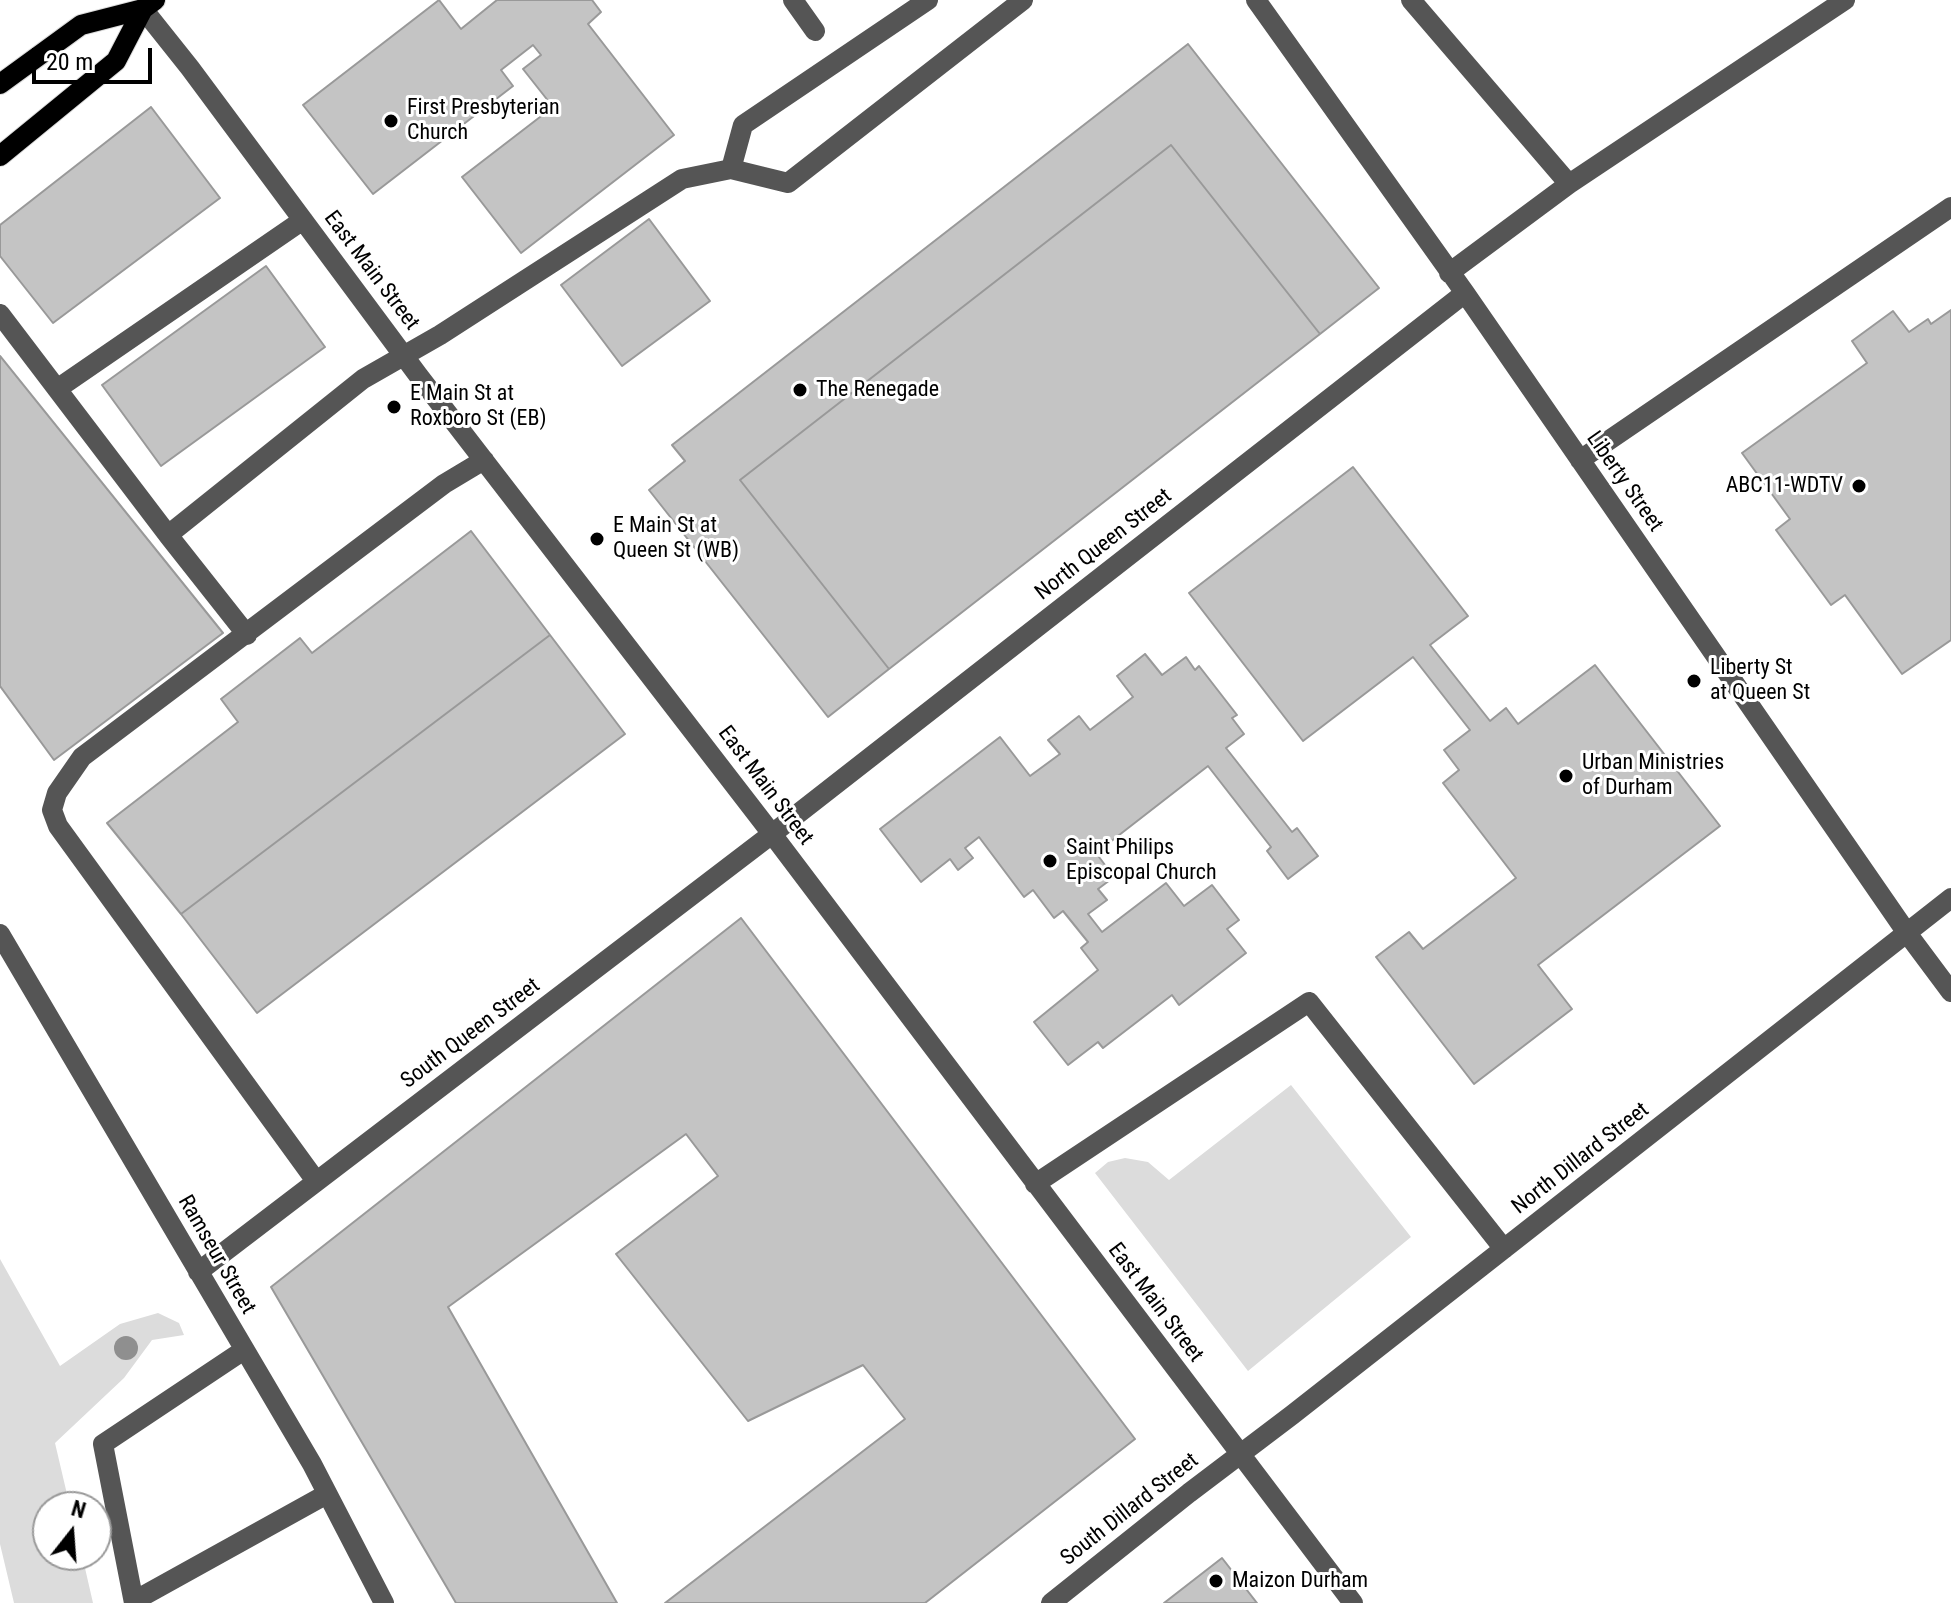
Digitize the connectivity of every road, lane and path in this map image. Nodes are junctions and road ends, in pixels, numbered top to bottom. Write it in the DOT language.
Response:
graph roads {
  1 [pos="793,0"];
  2 [pos="928,0"];
  3 [pos="1023,0"];
  4 [pos="1256,0"];
  5 [pos="1411,0"];
  6 [pos="1845,0"];
  7 [pos="144,3"];
  8 [pos="815,31"];
  9 [pos="0,84"];
  10 [pos="0,156"];
  11 [pos="731,169"];
  12 [pos="1569,184"];
  13 [pos="1951,207"];
  14 [pos="303,220"];
  15 [pos="1449,273"];
  16 [pos="1465,293"];
  17 [pos="0,314"];
  18 [pos="404,355"];
  19 [pos="57,389"];
  20 [pos="484,460"];
  21 [pos="1580,460"];
  22 [pos="168,535"];
  23 [pos="247,635"];
  24 [pos="772,834"];
  25 [pos="1951,898"];
  26 [pos="1907,933"];
  27 [pos="0,934"];
  28 [pos="1951,992"];
  29 [pos="316,1181"];
  30 [pos="1035,1184"];
  31 [pos="1504,1249"];
  32 [pos="198,1272"];
  33 [pos="244,1350"];
  34 [pos="1240,1456"];
  35 [pos="327,1494"];
  36 [pos="134,1602"];
  37 [pos="384,1603"];
  38 [pos="1051,1603"];
  39 [pos="1353,1603"];
  1 -- 8 [label="street"];
  2 -- 11 [label="street"];
  3 -- 11 [label="street"];
  4 -- 15 [label="street, Liberty Street"];
  5 -- 12 [label="street"];
  6 -- 12 [label="street"];
  7 -- 9 [label="main road"];
  7 -- 10 [label="main road"];
  7 -- 14 [label="street, East Main Street"];
  11 -- 18 [label="street"];
  12 -- 15 [label="street"];
  13 -- 21 [label="street"];
  14 -- 18 [label="street, East Main Street"];
  14 -- 19 [label="street"];
  15 -- 16 [label="street, Liberty Street"];
  16 -- 21 [label="street, Liberty Street"];
  16 -- 24 [label="street, North Queen Street"];
  17 -- 19 [label="street"];
  18 -- 20 [label="street, East Main Street"];
  18 -- 22 [label="street"];
  19 -- 22 [label="street"];
  20 -- 23 [label="street"];
  20 -- 24 [label="street, East Main Street"];
  21 -- 26 [label="street, Liberty Street"];
  22 -- 23 [label="street"];
  23 -- 29 [label="street"];
  24 -- 29 [label="street, South Queen Street"];
  24 -- 30 [label="street, East Main Street"];
  25 -- 26 [label="street, North Dillard Street"];
  26 -- 28 [label="street, Liberty Street"];
  26 -- 31 [label="street, North Dillard Street"];
  27 -- 32 [label="street, Ramseur Street"];
  29 -- 32 [label="street, South Queen Street"];
  30 -- 31 [label="street"];
  30 -- 34 [label="street, East Main Street"];
  31 -- 34 [label="street, North Dillard Street"];
  32 -- 33 [label="street, Ramseur Street"];
  33 -- 35 [label="street, Ramseur Street"];
  33 -- 36 [label="street"];
  34 -- 38 [label="street, South Dillard Street"];
  34 -- 39 [label="street, East Main Street"];
  35 -- 36 [label="street"];
  35 -- 37 [label="street, Ramseur Street"];
}
